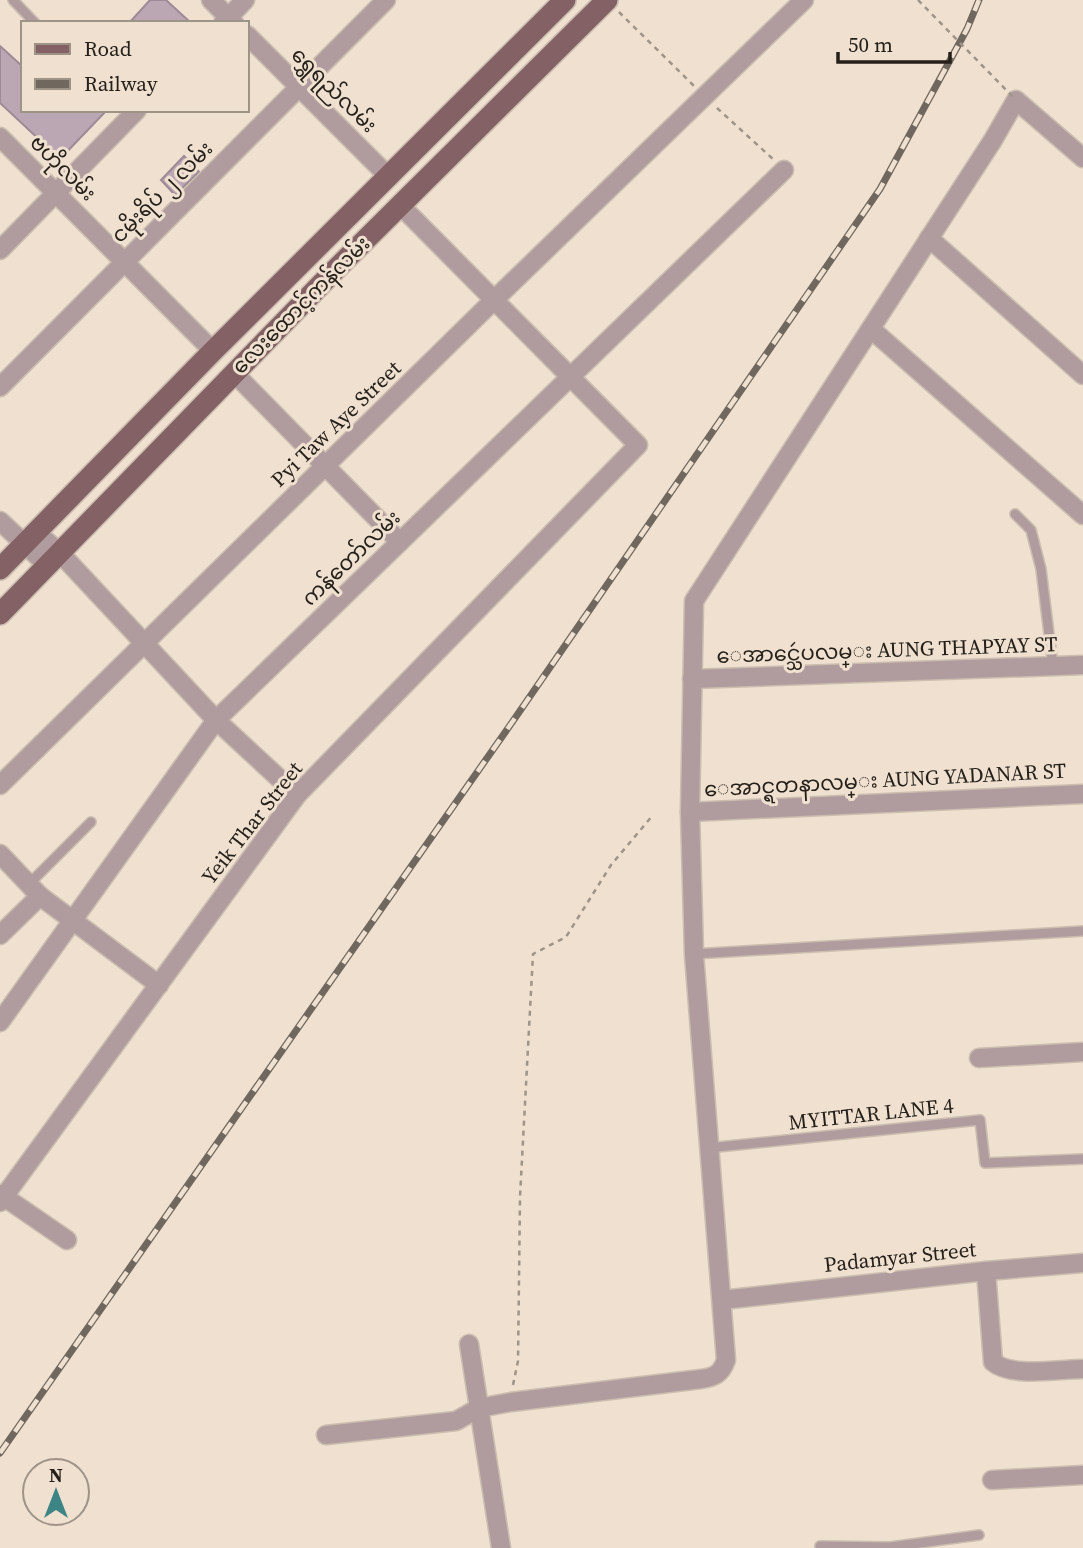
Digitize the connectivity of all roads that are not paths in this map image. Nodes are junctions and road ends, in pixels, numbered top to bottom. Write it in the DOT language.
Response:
graph roads {
  1 [pos="13,0"];
  2 [pos="211,0"];
  3 [pos="245,0"];
  4 [pos="386,0"];
  5 [pos="565,0"];
  6 [pos="804,0"];
  7 [pos="613,6"];
  8 [pos="33,21"];
  9 [pos="228,21"];
  10 [pos="248,36"];
  11 [pos="300,87"];
  12 [pos="135,112"];
  13 [pos="0,137"];
  14 [pos="1083,158"];
  15 [pos="784,170"];
  16 [pos="388,177"];
  17 [pos="56,193"];
  18 [pos="400,205"];
  19 [pos="929,238"];
  20 [pos="0,250"];
  21 [pos="313,250"];
  22 [pos="124,261"];
  23 [pos="334,271"];
  24 [pos="495,299"];
  25 [pos="870,329"];
  26 [pos="213,351"];
  27 [pos="234,373"];
  28 [pos="1083,375"];
  29 [pos="571,377"];
  30 [pos="0,387"];
  31 [pos="326,465"];
  32 [pos="1015,514"];
  33 [pos="1083,515"];
  34 [pos="0,521"];
  35 [pos="30,538"];
  36 [pos="400,542"];
  37 [pos="54,560"];
  38 [pos="0,569"];
  39 [pos="0,614"];
  40 [pos="144,643"];
  41 [pos="1083,665"];
  42 [pos="1053,666"];
  43 [pos="692,680"];
  44 [pos="216,720"];
  45 [pos="0,785"];
  46 [pos="1083,794"];
  47 [pos="297,795"];
  48 [pos="690,812"];
  49 [pos="90,822"];
  50 [pos="0,854"];
  51 [pos="34,890"];
  52 [pos="74,921"];
  53 [pos="1083,931"];
  54 [pos="0,935"];
  55 [pos="694,954"];
  56 [pos="159,985"];
  57 [pos="0,1022"];
  58 [pos="1083,1052"];
  59 [pos="979,1058"];
  60 [pos="708,1148"];
  61 [pos="1083,1159"];
  62 [pos="1,1197"];
  63 [pos="67,1240"];
  64 [pos="1083,1263"];
  65 [pos="986,1271"];
  66 [pos="722,1300"];
  67 [pos="469,1344"];
  68 [pos="1083,1368"];
  69 [pos="480,1408"];
  70 [pos="326,1435"];
  71 [pos="1083,1475"];
  72 [pos="992,1480"];
  73 [pos="979,1535"];
  74 [pos="820,1546"];
  75 [pos="890,1547"];
  76 [pos="501,1548"];
  1 -- 8 [label="lane"];
  2 -- 9 [label="street"];
  3 -- 9 [label="street"];
  4 -- 11 [label="street, ငမိုးရိပ် ၂ လမ်း"];
  5 -- 16 [label="main road, လေးထောင့်ကန်လမ်း"];
  6 -- 24 [label="street, Pyi Taw Aye Street"];
  7 -- 18 [label="main road, လေးထောင့်ကန်လမ်း"];
  10 -- 11 [label="street, ရွှေရည်လမ်း"];
  11 -- 16 [label="street, ရွှေရည်လမ်း"];
  11 -- 22 [label="street, ငမိုးရိပ် ၂ လမ်း"];
  12 -- 17 [label="street"];
  13 -- 17 [label="street, ဗဟိုလမ်း"];
  14 -- 19 [label="street"];
  15 -- 29 [label="street, ကန်တော်လမ်း"];
  16 -- 21 [label="main road, လေးထောင့်ကန်လမ်း"];
  17 -- 20 [label="street"];
  17 -- 22 [label="street, ဗဟိုလမ်း"];
  18 -- 23 [label="main road, လေးထောင့်ကန်လမ်း"];
  18 -- 24 [label="street"];
  19 -- 25 [label="street"];
  19 -- 28 [label="street"];
  21 -- 23 [label="main road"];
  21 -- 26 [label="main road, လေးထောင့်ကန်လမ်း"];
  22 -- 26 [label="street, ဗဟိုလမ်း"];
  22 -- 30 [label="street, ငမိုးရိပ် ၂ လမ်း"];
  23 -- 27 [label="main road, လေးထောင့်ကန်လမ်း"];
  24 -- 29 [label="street"];
  24 -- 31 [label="street, Pyi Taw Aye Street"];
  25 -- 33 [label="street"];
  25 -- 43 [label="street"];
  26 -- 27 [label="main road"];
  26 -- 35 [label="main road, လေးထောင့်ကန်လမ်း"];
  27 -- 31 [label="street"];
  27 -- 37 [label="main road, လေးထောင့်ကန်လမ်း"];
  29 -- 36 [label="street, ကန်တော်လမ်း"];
  29 -- 47 [label="street, Yeik Thar Street"];
  31 -- 36 [label="street"];
  31 -- 40 [label="street, Pyi Taw Aye Street"];
  32 -- 42 [label="lane"];
  34 -- 35 [label="street"];
  35 -- 37 [label="street"];
  35 -- 38 [label="main road, လေးထောင့်ကန်လမ်း"];
  36 -- 44 [label="street, ကန်တော်လမ်း"];
  37 -- 39 [label="main road, လေးထောင့်ကန်လမ်း"];
  37 -- 40 [label="street"];
  40 -- 44 [label="street"];
  40 -- 45 [label="street, Pyi Taw Aye Street"];
  41 -- 42 [label="street, ေအာင္သေဴပလမ္း AUNG THAPYAY ST"];
  42 -- 43 [label="street, ေအာင္သေဴပလမ္း AUNG THAPYAY ST"];
  43 -- 48 [label="street"];
  44 -- 47 [label="street"];
  44 -- 52 [label="street, ကန်တော်လမ်း"];
  46 -- 48 [label="street, ေအာင္ရတနာလမ္း AUNG YADANAR ST"];
  47 -- 56 [label="street, Yeik Thar Street"];
  48 -- 55 [label="street"];
  49 -- 51 [label="lane"];
  50 -- 51 [label="street"];
  51 -- 52 [label="street"];
  51 -- 54 [label="street"];
  52 -- 56 [label="street"];
  52 -- 57 [label="street, ကန်တော်လမ်း"];
  53 -- 55 [label="lane"];
  55 -- 60 [label="street"];
  56 -- 62 [label="street, Yeik Thar Street"];
  58 -- 59 [label="street"];
  60 -- 61 [label="lane, MYITTAR LANE 4"];
  60 -- 66 [label="street"];
  62 -- 63 [label="street"];
  64 -- 65 [label="street, Padamyar Street"];
  65 -- 66 [label="street, Padamyar Street"];
  65 -- 68 [label="street"];
  66 -- 69 [label="street"];
  67 -- 69 [label="street"];
  69 -- 70 [label="street"];
  69 -- 76 [label="street"];
  71 -- 72 [label="street"];
  73 -- 75 [label="lane"];
  74 -- 75 [label="lane"];
}
